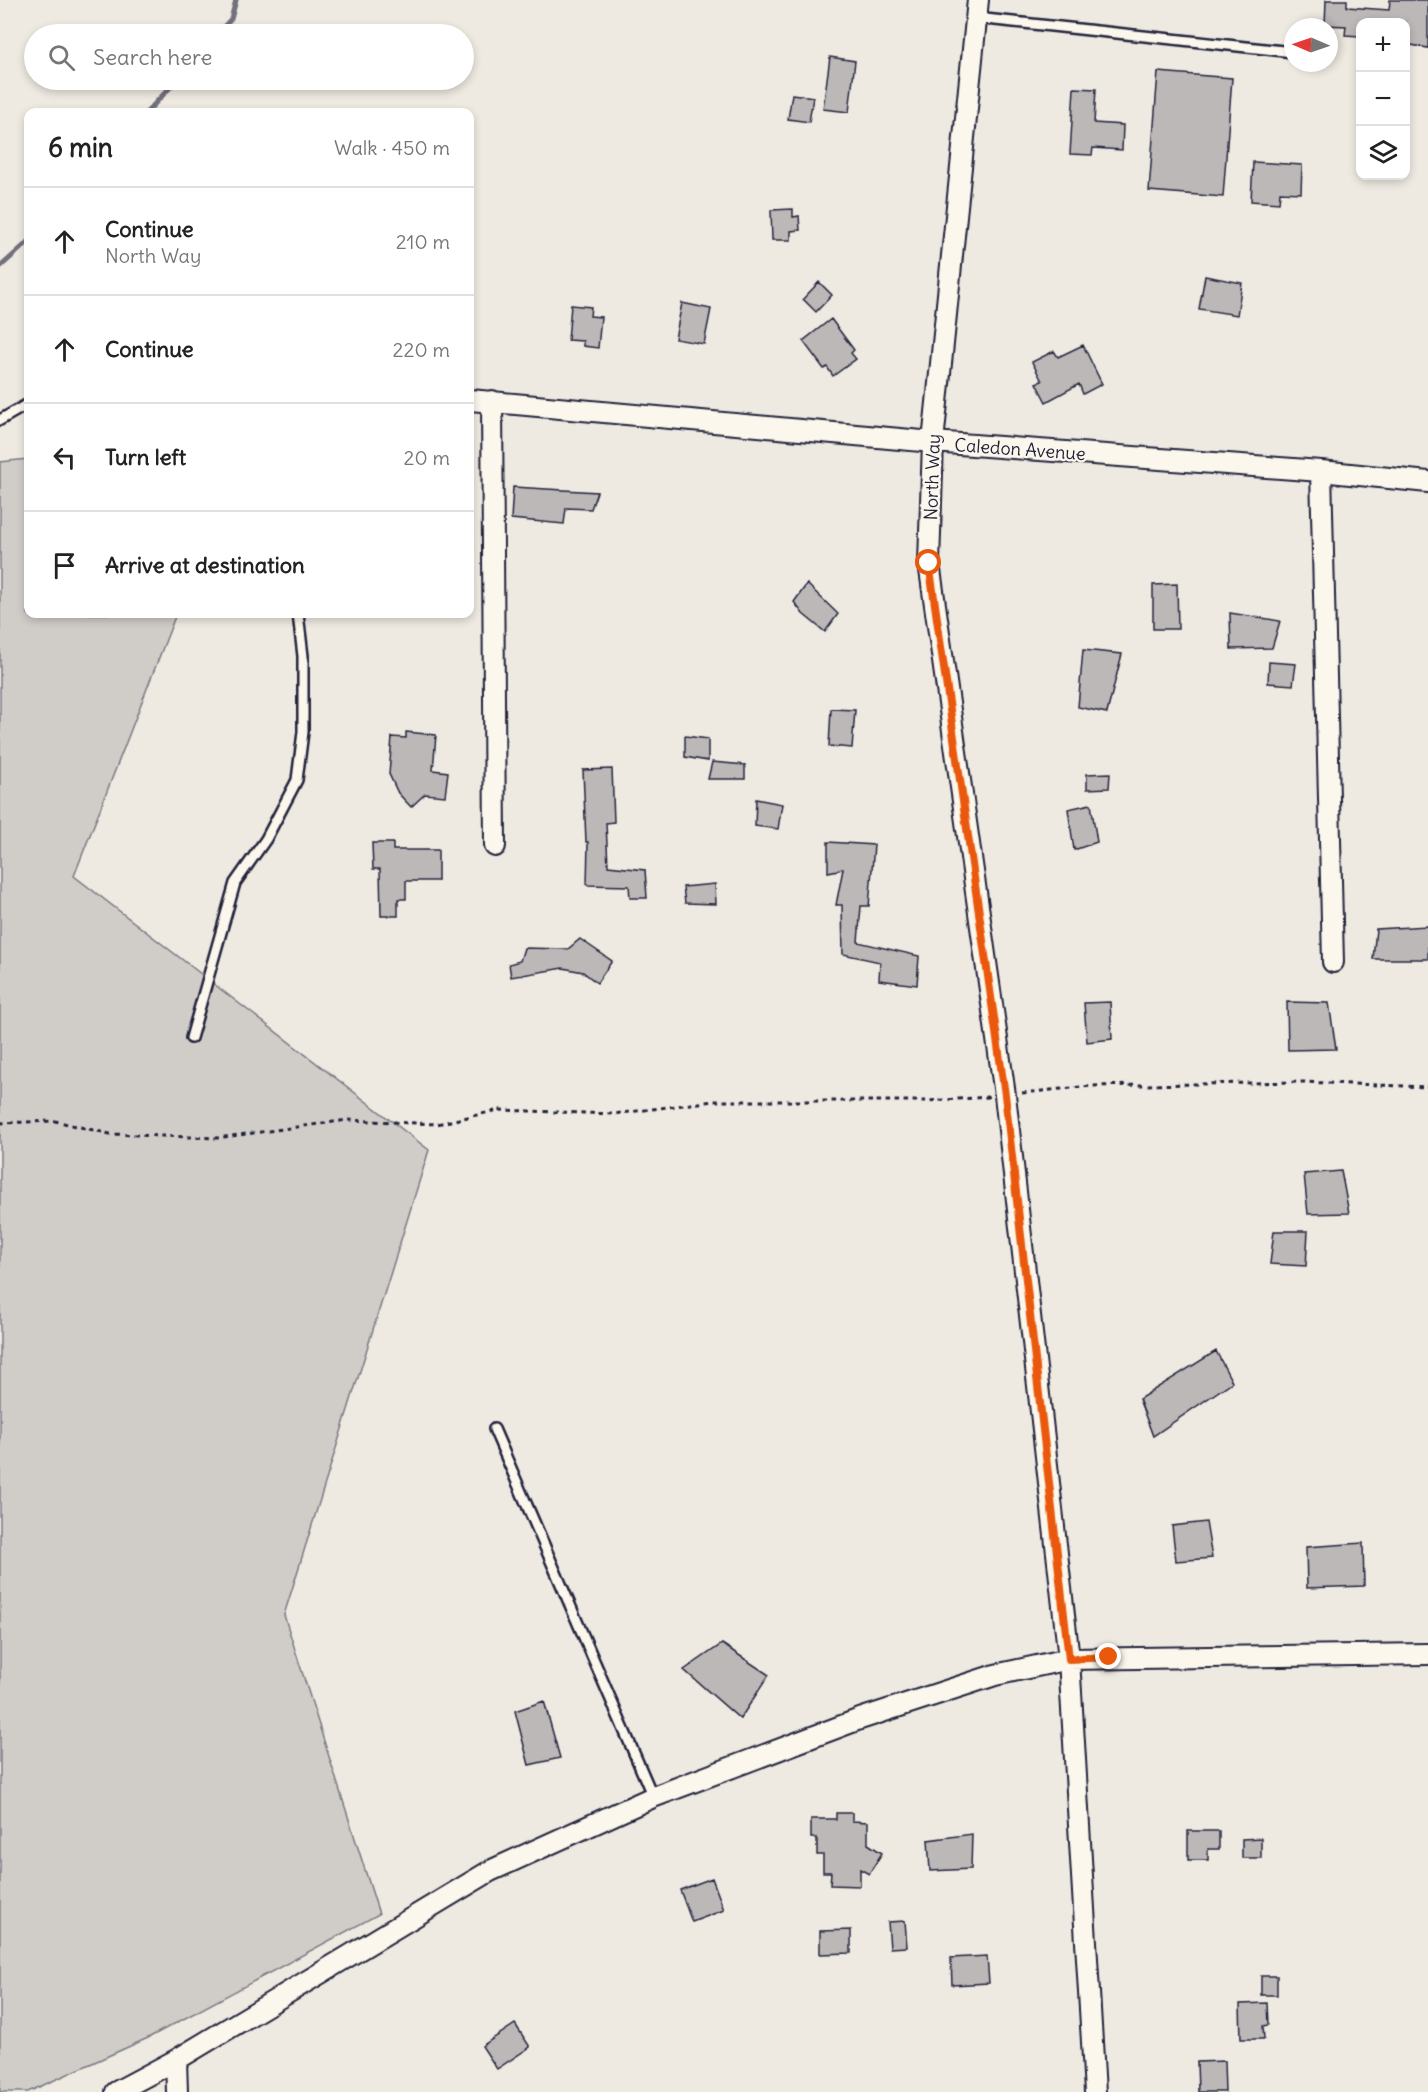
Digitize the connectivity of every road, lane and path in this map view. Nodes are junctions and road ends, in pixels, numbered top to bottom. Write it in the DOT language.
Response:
graph roads {
  1 [pos="977,9"];
  2 [pos="1284,51"];
  3 [pos="474,400"];
  4 [pos="492,401"];
  5 [pos="24,407"];
  6 [pos="0,420"];
  7 [pos="933,442"];
  8 [pos="1322,471"];
  9 [pos="1428,482"];
  10 [pos="298,618"];
  11 [pos="495,846"];
  12 [pos="1334,962"];
  13 [pos="191,1038"];
  14 [pos="1428,1087"];
  15 [pos="1005,1095"];
  16 [pos="0,1123"];
  17 [pos="494,1429"];
  18 [pos="1428,1654"];
  19 [pos="1069,1659"];
  20 [pos="653,1797"];
  21 [pos="176,2060"];
  22 [pos="116,2092"];
  23 [pos="177,2092"];
  24 [pos="1095,2092"];
  1 -- 2 [label="lane"];
  1 -- 7 [label="street, North Way"];
  3 -- 4 [label="street, Caledon Avenue"];
  4 -- 7 [label="street, Caledon Avenue"];
  4 -- 11 [label="street"];
  5 -- 6 [label="lane"];
  7 -- 8 [label="street, Caledon Avenue"];
  7 -- 15 [label="street, North Way"];
  8 -- 9 [label="street, Caledon Avenue"];
  8 -- 12 [label="street"];
  10 -- 13 [label="lane"];
  14 -- 15 [label="path"];
  15 -- 16 [label="path"];
  15 -- 19 [label="street, North Way"];
  17 -- 20 [label="lane"];
  18 -- 19 [label="street"];
  19 -- 20 [label="street"];
  19 -- 24 [label="street, North Way"];
  20 -- 21 [label="street"];
  21 -- 22 [label="street"];
  21 -- 23 [label="street"];
}
